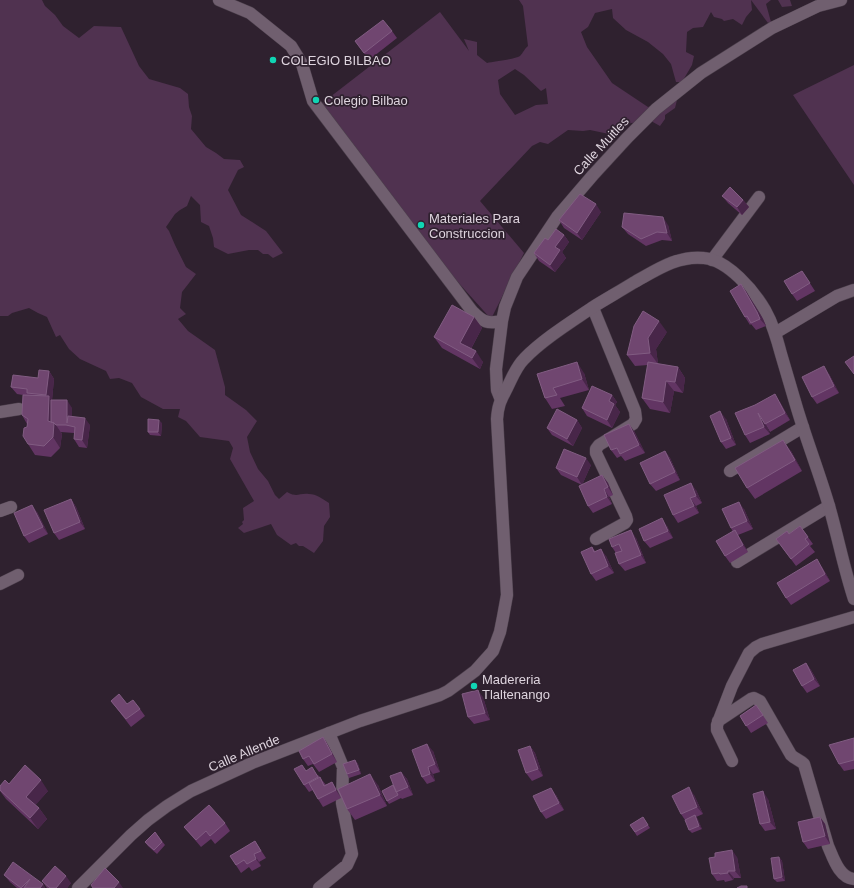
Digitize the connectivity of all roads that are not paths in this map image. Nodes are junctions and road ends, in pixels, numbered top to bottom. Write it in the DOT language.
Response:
graph roads {
  1 [pos="219,0"];
  2 [pos="841,0"];
  3 [pos="759,197"];
  4 [pos="712,260"];
  5 [pos="854,290"];
  6 [pos="593,308"];
  7 [pos="502,321"];
  8 [pos="775,333"];
  9 [pos="501,400"];
  10 [pos="19,409"];
  11 [pos="0,412"];
  12 [pos="803,427"];
  13 [pos="730,471"];
  14 [pos="829,506"];
  15 [pos="596,539"];
  16 [pos="737,562"];
  17 [pos="18,575"];
  18 [pos="0,584"];
  19 [pos="854,599"];
  20 [pos="854,617"];
  21 [pos="718,721"];
  22 [pos="329,733"];
  23 [pos="732,761"];
  24 [pos="854,879"];
  25 [pos="78,888"];
  26 [pos="319,888"];
  1 -- 7 [label="street"];
  2 -- 7 [label="street, Calle Muitles"];
  3 -- 4 [label="street"];
  4 -- 6 [label="street"];
  4 -- 8 [label="street"];
  5 -- 8 [label="street"];
  6 -- 9 [label="street"];
  6 -- 15 [label="street"];
  7 -- 9 [label="street, Calle Muitles"];
  8 -- 12 [label="street"];
  9 -- 22 [label="street, Calle Allende"];
  10 -- 11 [label="street"];
  12 -- 13 [label="street"];
  12 -- 14 [label="street"];
  14 -- 16 [label="street"];
  14 -- 19 [label="street"];
  17 -- 18 [label="street"];
  20 -- 21 [label="street"];
  21 -- 23 [label="street"];
  21 -- 24 [label="street"];
  22 -- 25 [label="street, Calle Allende"];
  22 -- 26 [label="street"];
}
